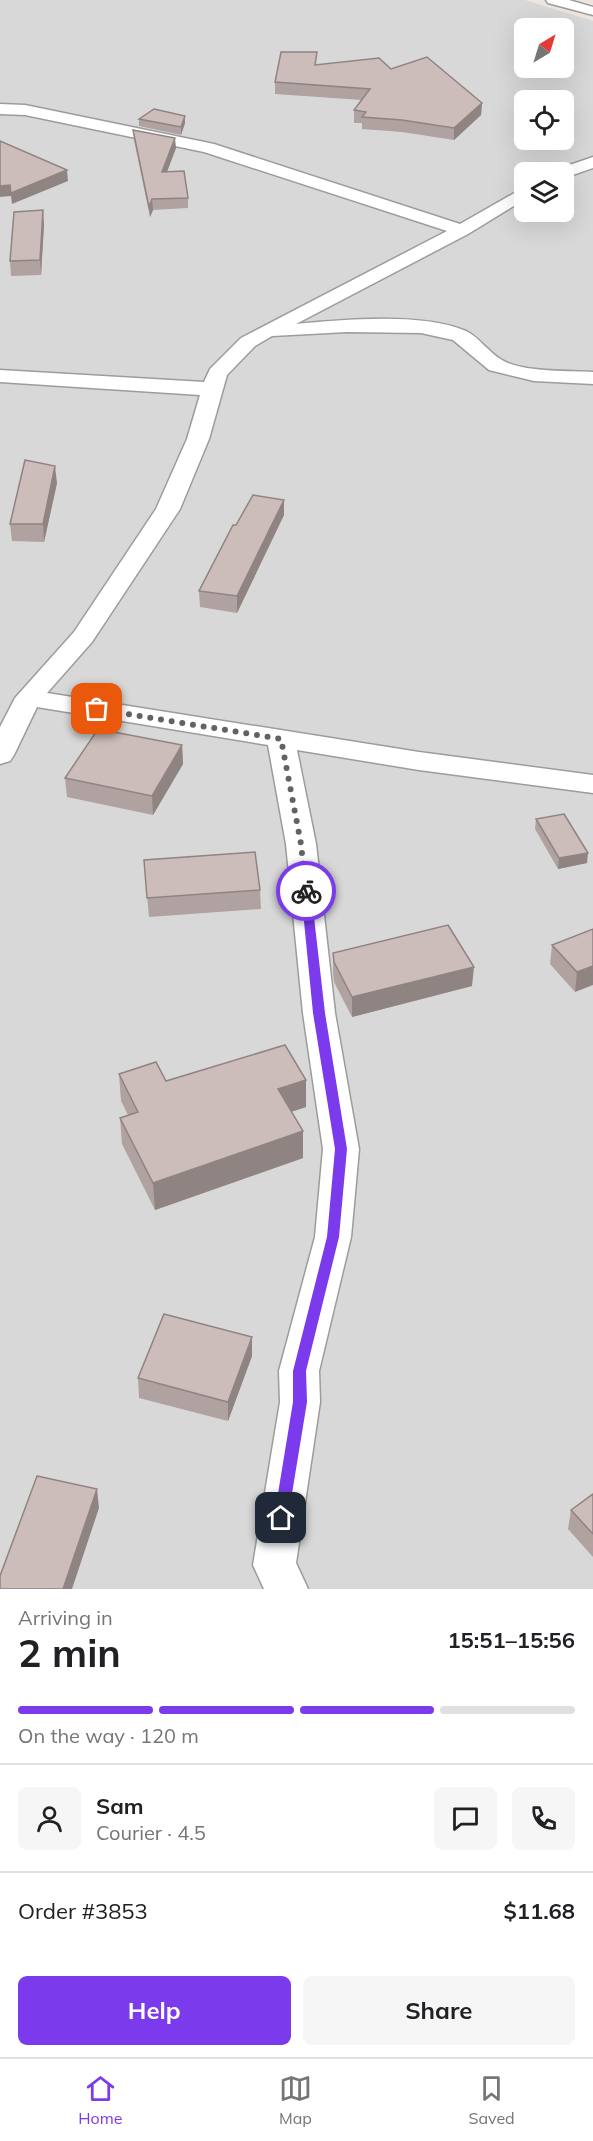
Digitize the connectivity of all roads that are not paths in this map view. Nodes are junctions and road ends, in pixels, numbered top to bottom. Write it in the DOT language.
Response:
graph roads {
  1 [pos="553,0"];
  2 [pos="593,11"];
  3 [pos="0,109"];
  4 [pos="593,162"];
  5 [pos="574,169"];
  6 [pos="514,199"];
  7 [pos="462,230"];
  8 [pos="266,332"];
  9 [pos="0,376"];
  10 [pos="593,378"];
  11 [pos="211,389"];
  12 [pos="28,698"];
  13 [pos="281,739"];
  14 [pos="0,754"];
  15 [pos="593,784"];
  16 [pos="286,1589"];
  1 -- 2 [label="street"];
  3 -- 7 [label="street"];
  4 -- 5 [label="street"];
  6 -- 7 [label="street"];
  7 -- 8 [label="street"];
  8 -- 10 [label="street"];
  8 -- 11 [label="street"];
  9 -- 11 [label="street"];
  11 -- 12 [label="street"];
  12 -- 13 [label="street"];
  12 -- 14 [label="street"];
  13 -- 15 [label="street"];
  13 -- 16 [label="street"];
}
